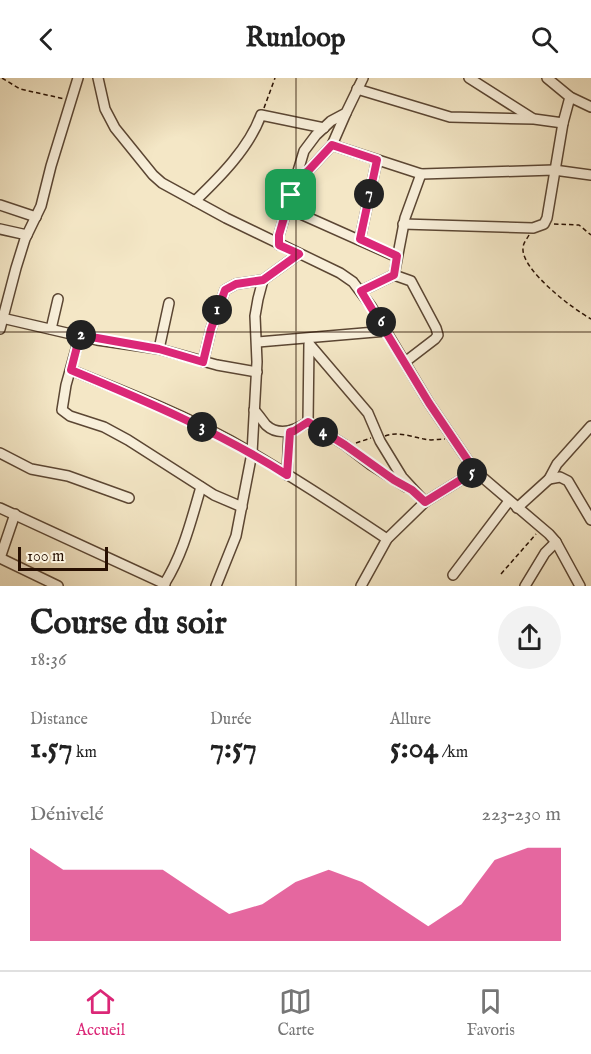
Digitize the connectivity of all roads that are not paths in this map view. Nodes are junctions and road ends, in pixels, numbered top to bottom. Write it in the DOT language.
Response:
graph roads {
  1 [pos="78,78"];
  2 [pos="98,78"];
  3 [pos="363,78"];
  4 [pos="469,78"];
  5 [pos="552,79"];
  6 [pos="357,89"];
  7 [pos="570,97"];
  8 [pos="591,107"];
  9 [pos="346,113"];
  10 [pos="534,119"];
  11 [pos="563,123"];
  12 [pos="324,128"];
  13 [pos="332,145"];
  14 [pos="377,160"];
  15 [pos="554,170"];
  16 [pos="421,174"];
  17 [pos="591,175"];
  18 [pos="295,180"];
  19 [pos="195,201"];
  20 [pos="0,206"];
  21 [pos="287,208"];
  22 [pos="36,217"];
  23 [pos="404,224"];
  24 [pos="0,229"];
  25 [pos="27,235"];
  26 [pos="360,239"];
  27 [pos="279,245"];
  28 [pos="299,254"];
  29 [pos="397,256"];
  30 [pos="394,275"];
  31 [pos="263,280"];
  32 [pos="361,291"];
  33 [pos="58,299"];
  34 [pos="169,303"];
  35 [pos="2,318"];
  36 [pos="0,329"];
  37 [pos="51,329"];
  38 [pos="387,331"];
  39 [pos="80,335"];
  40 [pos="258,342"];
  41 [pos="309,342"];
  42 [pos="159,349"];
  43 [pos="203,362"];
  44 [pos="405,362"];
  45 [pos="71,370"];
  46 [pos="257,372"];
  47 [pos="254,410"];
  48 [pos="308,422"];
  49 [pos="591,426"];
  50 [pos="290,432"];
  51 [pos="0,453"];
  52 [pos="252,453"];
  53 [pos="475,471"];
  54 [pos="287,475"];
  55 [pos="549,478"];
  56 [pos="201,487"];
  57 [pos="412,490"];
  58 [pos="129,498"];
  59 [pos="508,501"];
  60 [pos="425,502"];
  61 [pos="242,507"];
  62 [pos="0,508"];
  63 [pos="517,508"];
  64 [pos="15,514"];
  65 [pos="590,516"];
  66 [pos="387,539"];
  67 [pos="556,542"];
  68 [pos="0,558"];
  69 [pos="453,574"];
  70 [pos="164,585"];
  71 [pos="58,586"];
  72 [pos="216,586"];
  73 [pos="361,586"];
  74 [pos="525,586"];
  75 [pos="580,586"];
  1 -- 22 [label="street"];
  2 -- 19 [label="street"];
  3 -- 6 [label="street"];
  4 -- 10 [label="street"];
  5 -- 7 [label="street"];
  6 -- 9 [label="street"];
  6 -- 10 [label="street"];
  7 -- 8 [label="street"];
  7 -- 11 [label="street"];
  9 -- 12 [label="street"];
  9 -- 13 [label="street"];
  10 -- 11 [label="street"];
  11 -- 15 [label="street"];
  12 -- 18 [label="street"];
  12 -- 19 [label="street"];
  13 -- 14 [label="street"];
  13 -- 18 [label="street"];
  14 -- 16 [label="street"];
  14 -- 26 [label="street"];
  15 -- 16 [label="street"];
  15 -- 17 [label="street"];
  15 -- 23 [label="street"];
  16 -- 23 [label="street"];
  18 -- 21 [label="street"];
  19 -- 27 [label="street"];
  20 -- 22 [label="street"];
  21 -- 26 [label="street"];
  21 -- 27 [label="street"];
  22 -- 25 [label="street"];
  23 -- 29 [label="street"];
  24 -- 25 [label="street"];
  25 -- 35 [label="street"];
  26 -- 29 [label="street"];
  27 -- 28 [label="street"];
  28 -- 31 [label="street"];
  28 -- 32 [label="street"];
  29 -- 30 [label="street"];
  30 -- 32 [label="street"];
  30 -- 44 [label="street"];
  31 -- 40 [label="street"];
  31 -- 43 [label="street"];
  32 -- 38 [label="street"];
  33 -- 37 [label="street"];
  34 -- 42 [label="street"];
  35 -- 36 [label="street"];
  35 -- 37 [label="street"];
  37 -- 39 [label="street"];
  38 -- 41 [label="street"];
  38 -- 44 [label="street"];
  39 -- 42 [label="street"];
  39 -- 45 [label="street"];
  40 -- 41 [label="street"];
  40 -- 46 [label="street"];
  41 -- 48 [label="street"];
  41 -- 57 [label="street"];
  42 -- 43 [label="street"];
  43 -- 46 [label="street"];
  44 -- 53 [label="street"];
  45 -- 52 [label="street"];
  45 -- 56 [label="street"];
  46 -- 47 [label="street"];
  47 -- 50 [label="street"];
  47 -- 52 [label="street"];
  48 -- 50 [label="street"];
  48 -- 57 [label="street"];
  49 -- 55 [label="street"];
  50 -- 54 [label="street"];
  51 -- 58 [label="street"];
  52 -- 54 [label="street"];
  52 -- 61 [label="street"];
  53 -- 59 [label="street"];
  53 -- 60 [label="street"];
  54 -- 66 [label="street"];
  55 -- 63 [label="street"];
  55 -- 65 [label="street"];
  56 -- 61 [label="street"];
  56 -- 70 [label="street"];
  57 -- 60 [label="street"];
  59 -- 63 [label="street"];
  59 -- 69 [label="street"];
  60 -- 66 [label="street"];
  61 -- 72 [label="street"];
  62 -- 64 [label="street"];
  63 -- 67 [label="street"];
  64 -- 68 [label="street"];
  64 -- 70 [label="street"];
  66 -- 73 [label="street"];
  67 -- 74 [label="street"];
  67 -- 75 [label="street"];
  68 -- 71 [label="street"];
}
